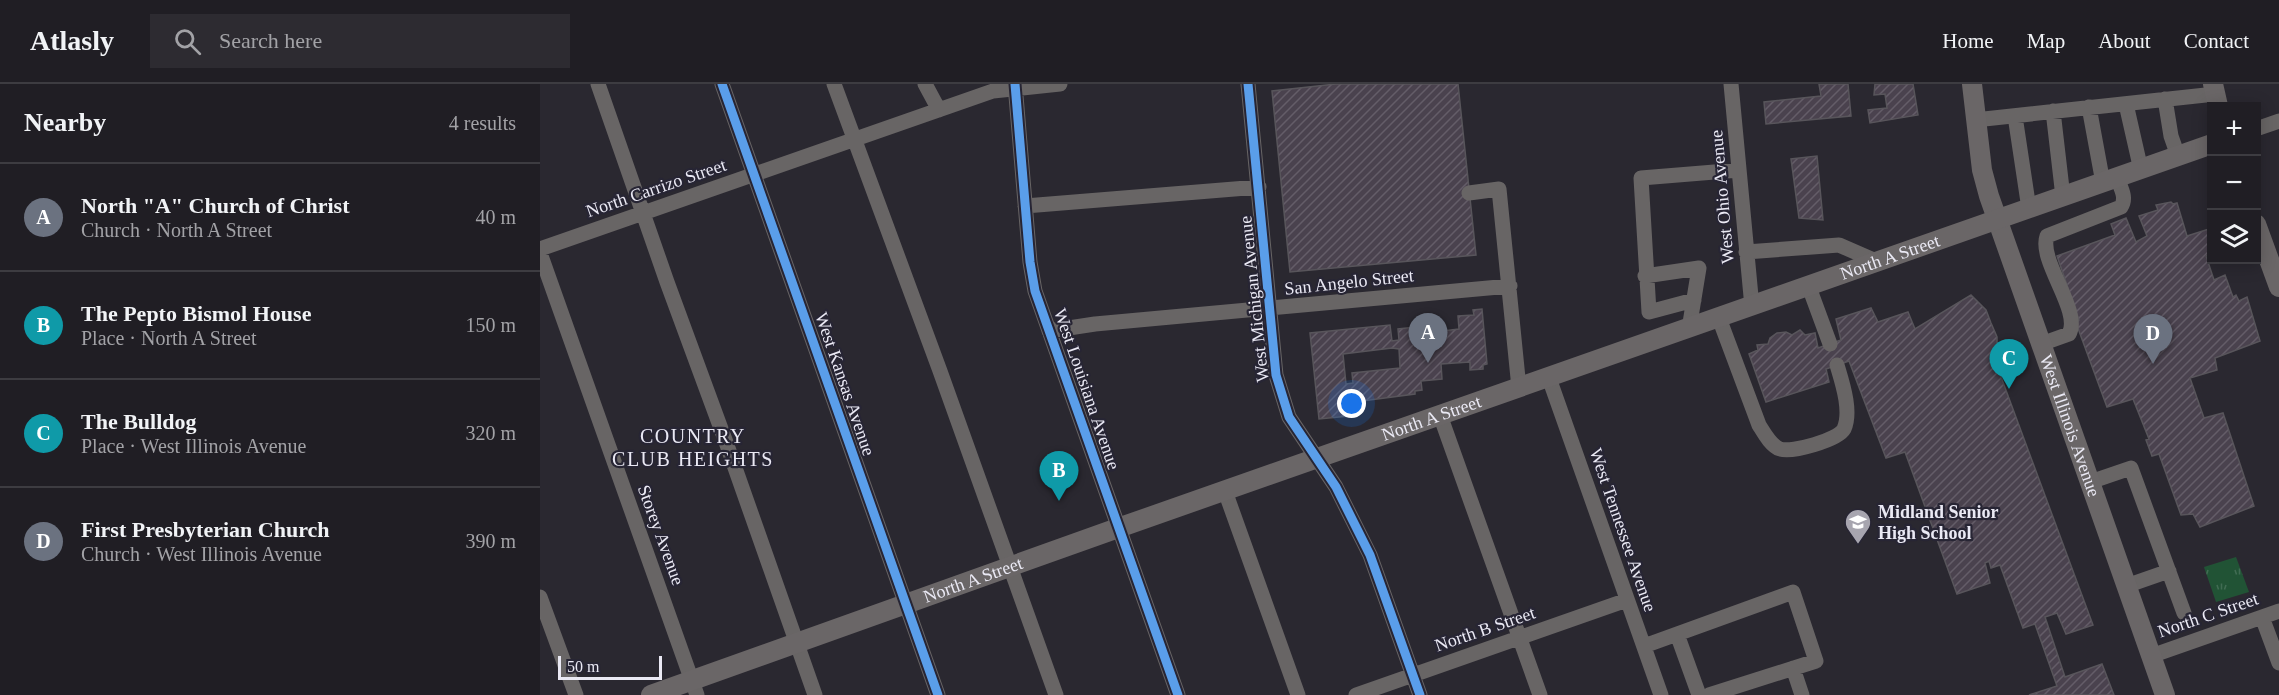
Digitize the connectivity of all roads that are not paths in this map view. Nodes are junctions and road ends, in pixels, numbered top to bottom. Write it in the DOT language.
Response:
graph roads {
  1 [pos="598,84"];
  2 [pos="722,84"];
  3 [pos="834,84"];
  4 [pos="925,84"];
  5 [pos="1060,84"];
  6 [pos="1248,84"];
  7 [pos="1731,84"];
  8 [pos="1971,84"];
  9 [pos="1015,87"];
  10 [pos="2216,95"];
  11 [pos="2165,99"];
  12 [pos="2126,104"];
  13 [pos="2089,108"];
  14 [pos="939,110"];
  15 [pos="2053,111"];
  16 [pos="2015,116"];
  17 [pos="1975,120"];
  18 [pos="2279,121"];
  19 [pos="2261,127"];
  20 [pos="854,140"];
  21 [pos="2207,145"];
  22 [pos="2178,156"];
  23 [pos="1739,170"];
  24 [pos="2141,170"];
  25 [pos="754,175"];
  26 [pos="2110,180"];
  27 [pos="1259,187"];
  28 [pos="1469,193"];
  29 [pos="2063,197"];
  30 [pos="1025,206"];
  31 [pos="2029,209"];
  32 [pos="644,213"];
  33 [pos="1997,220"];
  34 [pos="2261,238"];
  35 [pos="540,251"];
  36 [pos="1746,252"];
  37 [pos="1878,262"];
  38 [pos="1645,276"];
  39 [pos="1509,286"];
  40 [pos="1809,287"];
  41 [pos="2279,287"];
  42 [pos="1694,300"];
  43 [pos="1752,307"];
  44 [pos="1271,309"];
  45 [pos="1719,318"];
  46 [pos="1689,329"];
  47 [pos="1049,331"];
  48 [pos="1830,344"];
  49 [pos="2042,344"];
  50 [pos="1836,365"];
  51 [pos="1549,378"];
  52 [pos="1519,388"];
  53 [pos="1440,416"];
  54 [pos="1317,459"];
  55 [pos="2090,482"];
  56 [pos="1225,491"];
  57 [pos="1118,528"];
  58 [pos="1009,567"];
  59 [pos="2169,571"];
  60 [pos="2126,586"];
  61 [pos="540,597"];
  62 [pos="1627,600"];
  63 [pos="905,604"];
  64 [pos="2279,610"];
  65 [pos="2184,613"];
  66 [pos="2262,617"];
  67 [pos="1677,634"];
  68 [pos="1519,638"];
  69 [pos="796,643"];
  70 [pos="1644,646"];
  71 [pos="2151,656"];
  72 [pos="2279,663"];
  73 [pos="1793,668"];
  74 [pos="1412,675"];
  75 [pos="695,688"];
  76 [pos="576,695"];
  77 [pos="651,695"];
  78 [pos="815,695"];
  79 [pos="938,695"];
  80 [pos="1056,695"];
  81 [pos="1178,695"];
  82 [pos="1298,695"];
  83 [pos="1356,695"];
  84 [pos="1420,695"];
  85 [pos="1540,695"];
  86 [pos="1661,695"];
  87 [pos="1699,695"];
  88 [pos="1709,695"];
  89 [pos="1802,695"];
  90 [pos="2165,695"];
  1 -- 32 [label="street"];
  2 -- 25 [label="street, West Kansas Avenue"];
  3 -- 20 [label="street"];
  4 -- 14 [label="street"];
  5 -- 9 [label="street, North Carrizo Street"];
  6 -- 27 [label="street, West Michigan Avenue"];
  7 -- 23 [label="street, West Ohio Avenue"];
  8 -- 17 [label="main road, West Illinois Avenue"];
  9 -- 14 [label="street, North Carrizo Street"];
  9 -- 30 [label="street, West Louisiana Avenue"];
  10 -- 11 [label="street"];
  11 -- 12 [label="street"];
  11 -- 22 [label="street"];
  12 -- 13 [label="street"];
  12 -- 24 [label="street"];
  13 -- 15 [label="street"];
  13 -- 26 [label="street"];
  14 -- 20 [label="street, North Carrizo Street"];
  15 -- 16 [label="street"];
  15 -- 29 [label="street"];
  16 -- 17 [label="street"];
  16 -- 31 [label="street"];
  17 -- 33 [label="main road, West Illinois Avenue"];
  18 -- 19 [label="street"];
  20 -- 25 [label="street, North Carrizo Street"];
  20 -- 58 [label="street"];
  21 -- 22 [label="main road, North A Street"];
  22 -- 24 [label="main road, North A Street"];
  23 -- 36 [label="street, West Ohio Avenue"];
  23 -- 38 [label="street"];
  24 -- 26 [label="main road, North A Street"];
  25 -- 32 [label="street, North Carrizo Street"];
  25 -- 63 [label="street, West Kansas Avenue"];
  26 -- 29 [label="main road, North A Street"];
  26 -- 49 [label="street"];
  27 -- 30 [label="street"];
  27 -- 44 [label="street, West Michigan Avenue"];
  28 -- 39 [label="street"];
  29 -- 31 [label="main road, North A Street"];
  30 -- 47 [label="street, West Louisiana Avenue"];
  31 -- 33 [label="main road, North A Street"];
  32 -- 35 [label="street, North Carrizo Street"];
  32 -- 69 [label="street"];
  33 -- 37 [label="main road, North A Street"];
  33 -- 49 [label="main road, West Illinois Avenue"];
  34 -- 41 [label="main road"];
  35 -- 75 [label="street, Storey Avenue"];
  36 -- 37 [label="street"];
  36 -- 43 [label="street, West Ohio Avenue"];
  37 -- 40 [label="main road, North A Street"];
  38 -- 42 [label="street"];
  38 -- 42 [label="street"];
  39 -- 44 [label="street, San Angelo Street"];
  39 -- 52 [label="street"];
  40 -- 43 [label="main road, North A Street"];
  40 -- 48 [label="street"];
  42 -- 46 [label="street"];
  43 -- 45 [label="main road, North A Street"];
  44 -- 47 [label="street, San Angelo Street"];
  44 -- 54 [label="street, West Michigan Avenue"];
  45 -- 46 [label="main road, North A Street"];
  45 -- 50 [label="street"];
  46 -- 51 [label="main road, North A Street"];
  47 -- 57 [label="street, West Louisiana Avenue"];
  49 -- 55 [label="main road, West Illinois Avenue"];
  51 -- 52 [label="main road, North A Street"];
  51 -- 62 [label="street, West Tennessee Avenue"];
  52 -- 53 [label="main road, North A Street"];
  53 -- 54 [label="main road, North A Street"];
  53 -- 68 [label="street"];
  54 -- 56 [label="main road, North A Street"];
  54 -- 74 [label="street, West Michigan Avenue"];
  55 -- 59 [label="street"];
  55 -- 60 [label="main road, West Illinois Avenue"];
  56 -- 57 [label="main road, North A Street"];
  56 -- 82 [label="street"];
  57 -- 58 [label="main road, North A Street"];
  57 -- 81 [label="street, West Louisiana Avenue"];
  58 -- 63 [label="main road, North A Street"];
  58 -- 80 [label="street"];
  59 -- 60 [label="street"];
  59 -- 65 [label="street"];
  60 -- 71 [label="main road, West Illinois Avenue"];
  61 -- 76 [label="street"];
  62 -- 68 [label="street, North B Street"];
  62 -- 70 [label="street, West Tennessee Avenue"];
  63 -- 69 [label="main road, North A Street"];
  63 -- 79 [label="street, West Kansas Avenue"];
  64 -- 66 [label="street, North C Street"];
  66 -- 71 [label="street, North C Street"];
  66 -- 72 [label="street"];
  67 -- 70 [label="street"];
  67 -- 73 [label="street"];
  67 -- 87 [label="street"];
  68 -- 74 [label="street, North B Street"];
  68 -- 85 [label="street"];
  69 -- 75 [label="main road, North A Street"];
  69 -- 78 [label="street"];
  70 -- 86 [label="street, West Tennessee Avenue"];
  71 -- 90 [label="main road, West Illinois Avenue"];
  73 -- 88 [label="street"];
  73 -- 89 [label="street"];
  74 -- 83 [label="street, North B Street"];
  74 -- 84 [label="street, West Michigan Avenue"];
  75 -- 77 [label="main road, North A Street"];
}
